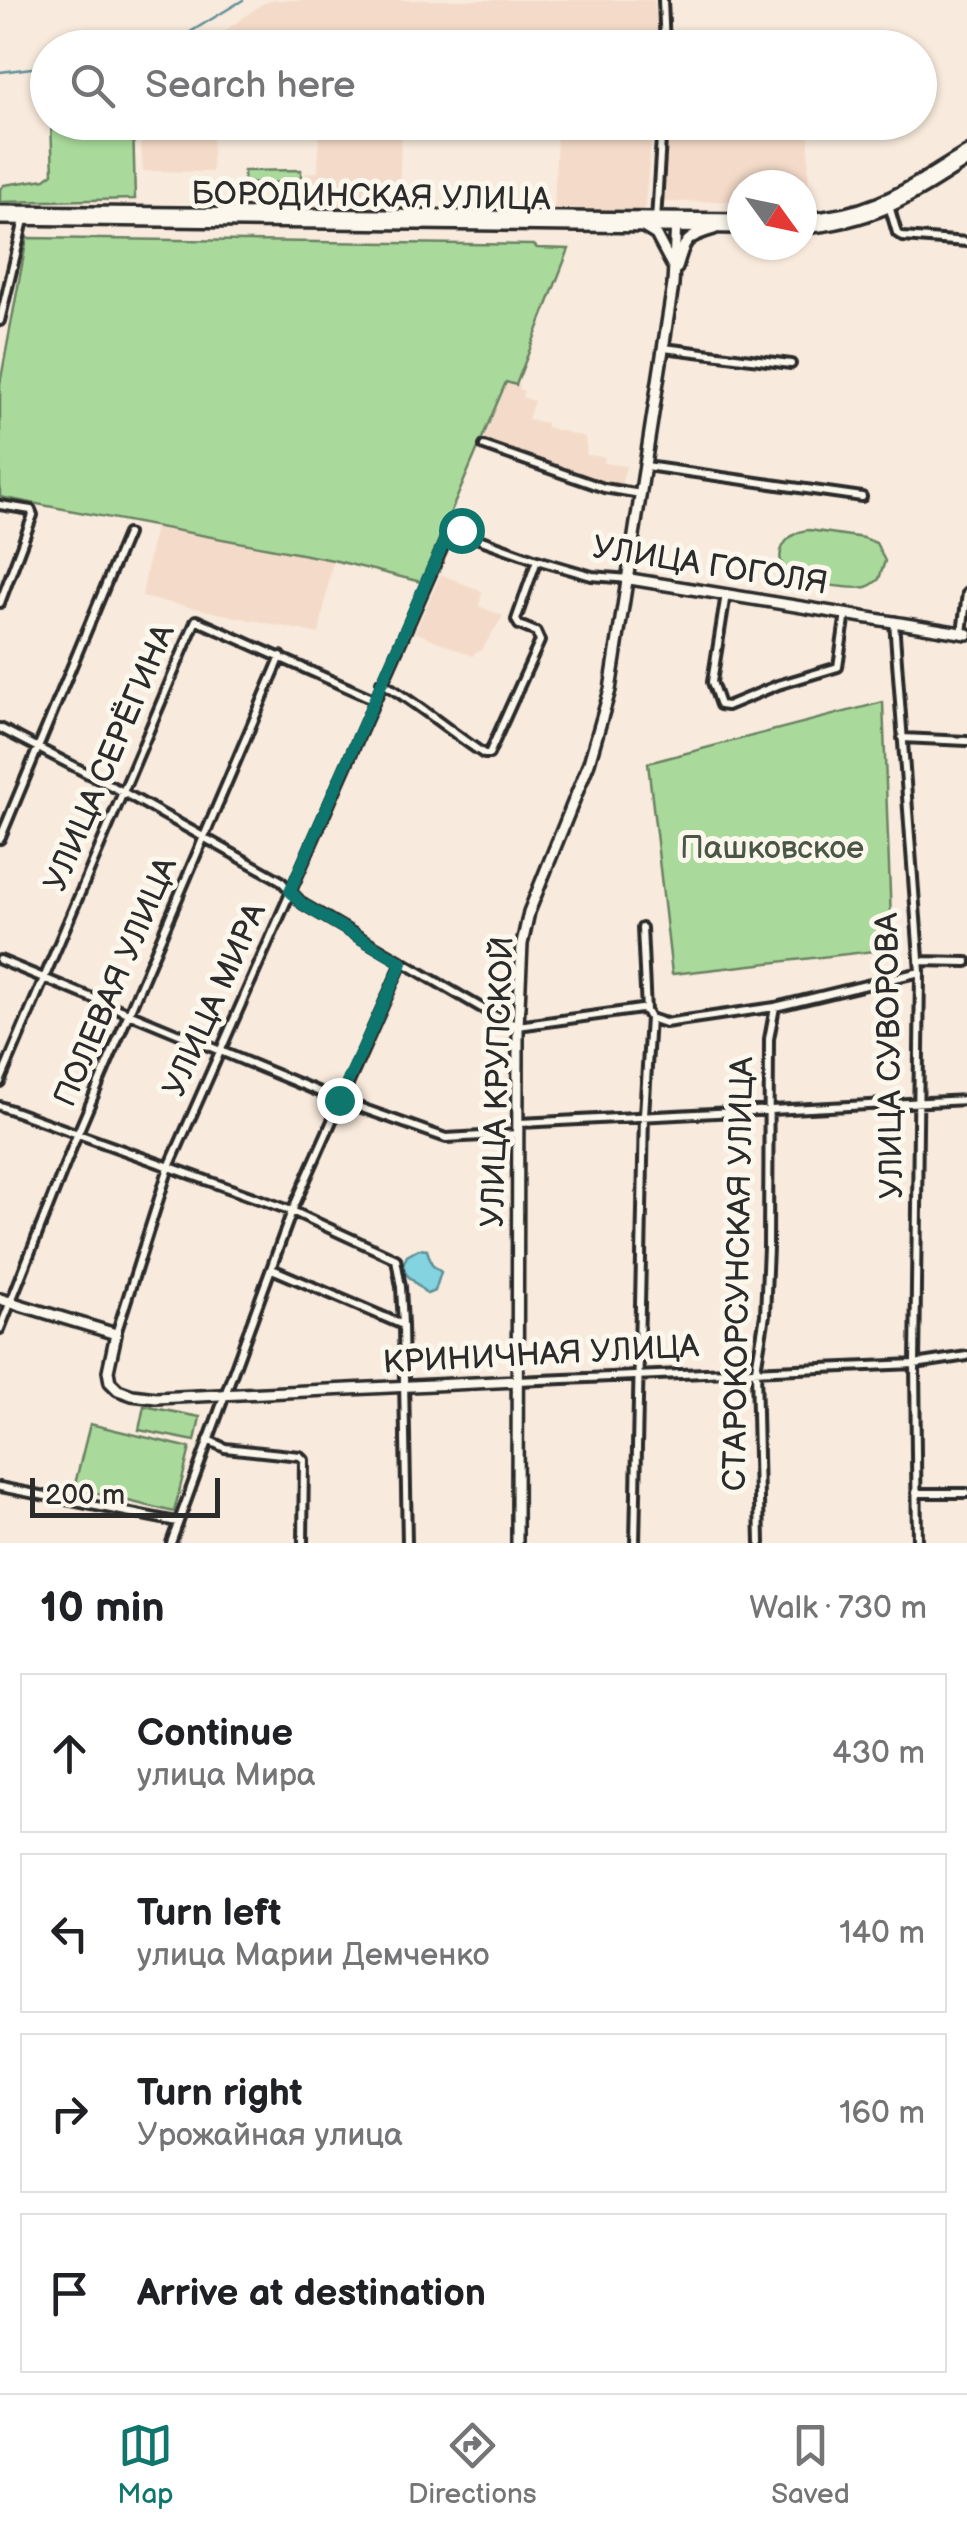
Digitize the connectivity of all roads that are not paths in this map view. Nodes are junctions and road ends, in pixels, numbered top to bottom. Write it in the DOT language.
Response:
graph roads {
  1 [pos="663,0"];
  2 [pos="665,30"];
  3 [pos="661,140"];
  4 [pos="967,152"];
  5 [pos="967,162"];
  6 [pos="890,208"];
  7 [pos="0,215"];
  8 [pos="817,217"];
  9 [pos="24,219"];
  10 [pos="727,220"];
  11 [pos="656,222"];
  12 [pos="676,222"];
  13 [pos="641,225"];
  14 [pos="817,226"];
  15 [pos="718,228"];
  16 [pos="727,228"];
  17 [pos="967,242"];
  18 [pos="673,267"];
  19 [pos="673,286"];
  20 [pos="0,319"];
  21 [pos="664,348"];
  22 [pos="791,364"];
  23 [pos="484,446"];
  24 [pos="646,466"];
  25 [pos="642,494"];
  26 [pos="862,497"];
  27 [pos="0,505"];
  28 [pos="451,529"];
  29 [pos="127,534"];
  30 [pos="537,560"];
  31 [pos="630,579"];
  32 [pos="967,593"];
  33 [pos="726,594"];
  34 [pos="0,602"];
  35 [pos="846,612"];
  36 [pos="894,620"];
  37 [pos="964,633"];
  38 [pos="281,656"];
  39 [pos="380,682"];
  40 [pos="373,699"];
  41 [pos="0,728"];
  42 [pos="902,738"];
  43 [pos="967,740"];
  44 [pos="38,748"];
  45 [pos="123,792"];
  46 [pos="205,838"];
  47 [pos="0,839"];
  48 [pos="290,891"];
  49 [pos="642,928"];
  50 [pos="0,960"];
  51 [pos="918,961"];
  52 [pos="967,962"];
  53 [pos="402,963"];
  54 [pos="920,972"];
  55 [pos="44,978"];
  56 [pos="775,1007"];
  57 [pos="128,1012"];
  58 [pos="648,1015"];
  59 [pos="518,1026"];
  60 [pos="221,1050"];
  61 [pos="0,1082"];
  62 [pos="339,1100"];
  63 [pos="918,1100"];
  64 [pos="967,1100"];
  65 [pos="0,1106"];
  66 [pos="767,1112"];
  67 [pos="644,1115"];
  68 [pos="520,1128"];
  69 [pos="77,1135"];
  70 [pos="169,1167"];
  71 [pos="292,1210"];
  72 [pos="272,1269"];
  73 [pos="5,1300"];
  74 [pos="403,1325"];
  75 [pos="0,1329"];
  76 [pos="116,1334"];
  77 [pos="967,1356"];
  78 [pos="914,1364"];
  79 [pos="756,1369"];
  80 [pos="637,1374"];
  81 [pos="516,1381"];
  82 [pos="406,1386"];
  83 [pos="118,1390"];
  84 [pos="226,1396"];
  85 [pos="208,1440"];
  86 [pos="0,1487"];
  87 [pos="916,1493"];
  88 [pos="967,1493"];
  89 [pos="177,1522"];
  90 [pos="171,1543"];
  91 [pos="303,1543"];
  92 [pos="407,1543"];
  93 [pos="516,1543"];
  94 [pos="635,1543"];
  95 [pos="760,1543"];
  96 [pos="917,1543"];
  1 -- 2 [label="street"];
  3 -- 11 [label="street"];
  4 -- 8 [label="street"];
  5 -- 6 [label="street"];
  6 -- 14 [label="street"];
  6 -- 17 [label="street"];
  7 -- 9 [label="street, БОРОДИНСКАЯ УЛИЦА"];
  7 -- 11 [label="street, БОРОДИНСКАЯ УЛИЦА"];
  9 -- 13 [label="street, БОРОДИНСКАЯ УЛИЦА"];
  9 -- 20 [label="street"];
  10 -- 12 [label="street, БОРОДИНСКАЯ УЛИЦА"];
  11 -- 12 [label="street, БОРОДИНСКАЯ УЛИЦА"];
  11 -- 13 [label="street, БОРОДИНСКАЯ УЛИЦА"];
  12 -- 15 [label="street, БОРОДИНСКАЯ УЛИЦА"];
  12 -- 18 [label="street"];
  13 -- 18 [label="street"];
  15 -- 16 [label="street, БОРОДИНСКАЯ УЛИЦА"];
  15 -- 19 [label="street"];
  18 -- 19 [label="street"];
  19 -- 21 [label="street, УЛИЦА КРУПСКОЙ"];
  21 -- 22 [label="street"];
  21 -- 24 [label="street, УЛИЦА КРУПСКОЙ"];
  23 -- 25 [label="street"];
  24 -- 25 [label="street, УЛИЦА КРУПСКОЙ"];
  24 -- 26 [label="street"];
  25 -- 31 [label="street, УЛИЦА КРУПСКОЙ"];
  27 -- 34 [label="street"];
  28 -- 30 [label="street, УЛИЦА ГОГОЛЯ"];
  28 -- 39 [label="street, УЛИЦА МИРА"];
  29 -- 44 [label="street"];
  30 -- 31 [label="street, УЛИЦА ГОГОЛЯ"];
  30 -- 39 [label="street"];
  31 -- 33 [label="street, УЛИЦА ГОГОЛЯ"];
  31 -- 59 [label="street, УЛИЦА КРУПСКОЙ"];
  32 -- 37 [label="street"];
  33 -- 35 [label="street, УЛИЦА ГОГОЛЯ"];
  33 -- 35 [label="street"];
  35 -- 36 [label="street, УЛИЦА ГОГОЛЯ"];
  36 -- 37 [label="street, УЛИЦА ГОГОЛЯ"];
  36 -- 42 [label="street, УЛИЦА СУВОРОВА"];
  38 -- 40 [label="street"];
  38 -- 45 [label="street, УЛИЦА СЕРЁГИНА"];
  38 -- 46 [label="street, ПОЛЕВАЯ УЛИЦА"];
  39 -- 40 [label="street, УЛИЦА МИРА"];
  40 -- 48 [label="street, УЛИЦА МИРА"];
  41 -- 44 [label="street"];
  42 -- 43 [label="street"];
  42 -- 51 [label="street, УЛИЦА СУВОРОВА"];
  44 -- 45 [label="street"];
  44 -- 47 [label="street"];
  45 -- 46 [label="street"];
  45 -- 55 [label="street, УЛИЦА СЕРЁГИНА"];
  46 -- 48 [label="street"];
  46 -- 57 [label="street, ПОЛЕВАЯ УЛИЦА"];
  48 -- 53 [label="street"];
  48 -- 60 [label="street, УЛИЦА МИРА"];
  49 -- 58 [label="street"];
  50 -- 55 [label="street"];
  51 -- 52 [label="street"];
  51 -- 54 [label="street, УЛИЦА СУВОРОВА"];
  53 -- 59 [label="street"];
  53 -- 62 [label="street"];
  54 -- 56 [label="street"];
  54 -- 63 [label="street, УЛИЦА СУВОРОВА"];
  55 -- 57 [label="street"];
  55 -- 61 [label="street, УЛИЦА СЕРЁГИНА"];
  56 -- 58 [label="street"];
  56 -- 66 [label="street, СТАРОКОРСУНСКАЯ УЛИЦА"];
  57 -- 60 [label="street"];
  57 -- 69 [label="street, ПОЛЕВАЯ УЛИЦА"];
  58 -- 59 [label="street"];
  58 -- 67 [label="street"];
  59 -- 68 [label="street, УЛИЦА КРУПСКОЙ"];
  60 -- 62 [label="street"];
  60 -- 70 [label="street, УЛИЦА МИРА"];
  62 -- 68 [label="street"];
  62 -- 71 [label="street"];
  63 -- 64 [label="street"];
  63 -- 66 [label="street"];
  63 -- 78 [label="street, УЛИЦА СУВОРОВА"];
  65 -- 69 [label="street"];
  66 -- 67 [label="street"];
  66 -- 79 [label="street, СТАРОКОРСУНСКАЯ УЛИЦА"];
  67 -- 68 [label="street"];
  67 -- 80 [label="street"];
  68 -- 81 [label="street, УЛИЦА КРУПСКОЙ"];
  69 -- 70 [label="street"];
  69 -- 73 [label="street, ПОЛЕВАЯ УЛИЦА"];
  70 -- 71 [label="street"];
  70 -- 76 [label="street, УЛИЦА МИРА"];
  71 -- 72 [label="street"];
  71 -- 74 [label="street"];
  72 -- 74 [label="street"];
  72 -- 84 [label="street"];
  73 -- 75 [label="street, ПОЛЕВАЯ УЛИЦА"];
  73 -- 76 [label="street"];
  74 -- 82 [label="street"];
  76 -- 83 [label="street, УЛИЦА МИРА"];
  77 -- 78 [label="street, КРИНИЧНАЯ УЛИЦА"];
  78 -- 79 [label="street, КРИНИЧНАЯ УЛИЦА"];
  78 -- 87 [label="street, УЛИЦА СУВОРОВА"];
  79 -- 80 [label="street, КРИНИЧНАЯ УЛИЦА"];
  79 -- 95 [label="street, СТАРОКОРСУНСКАЯ УЛИЦА"];
  80 -- 81 [label="street, КРИНИЧНАЯ УЛИЦА"];
  80 -- 94 [label="street"];
  81 -- 82 [label="street, КРИНИЧНАЯ УЛИЦА"];
  81 -- 93 [label="street, УЛИЦА КРУПСКОЙ"];
  82 -- 84 [label="street, КРИНИЧНАЯ УЛИЦА"];
  82 -- 92 [label="street"];
  83 -- 84 [label="street, КРИНИЧНАЯ УЛИЦА"];
  84 -- 85 [label="street"];
  85 -- 89 [label="street"];
  85 -- 91 [label="street"];
  86 -- 89 [label="street"];
  87 -- 88 [label="street"];
  87 -- 96 [label="street, УЛИЦА СУВОРОВА"];
  89 -- 90 [label="street"];
}
